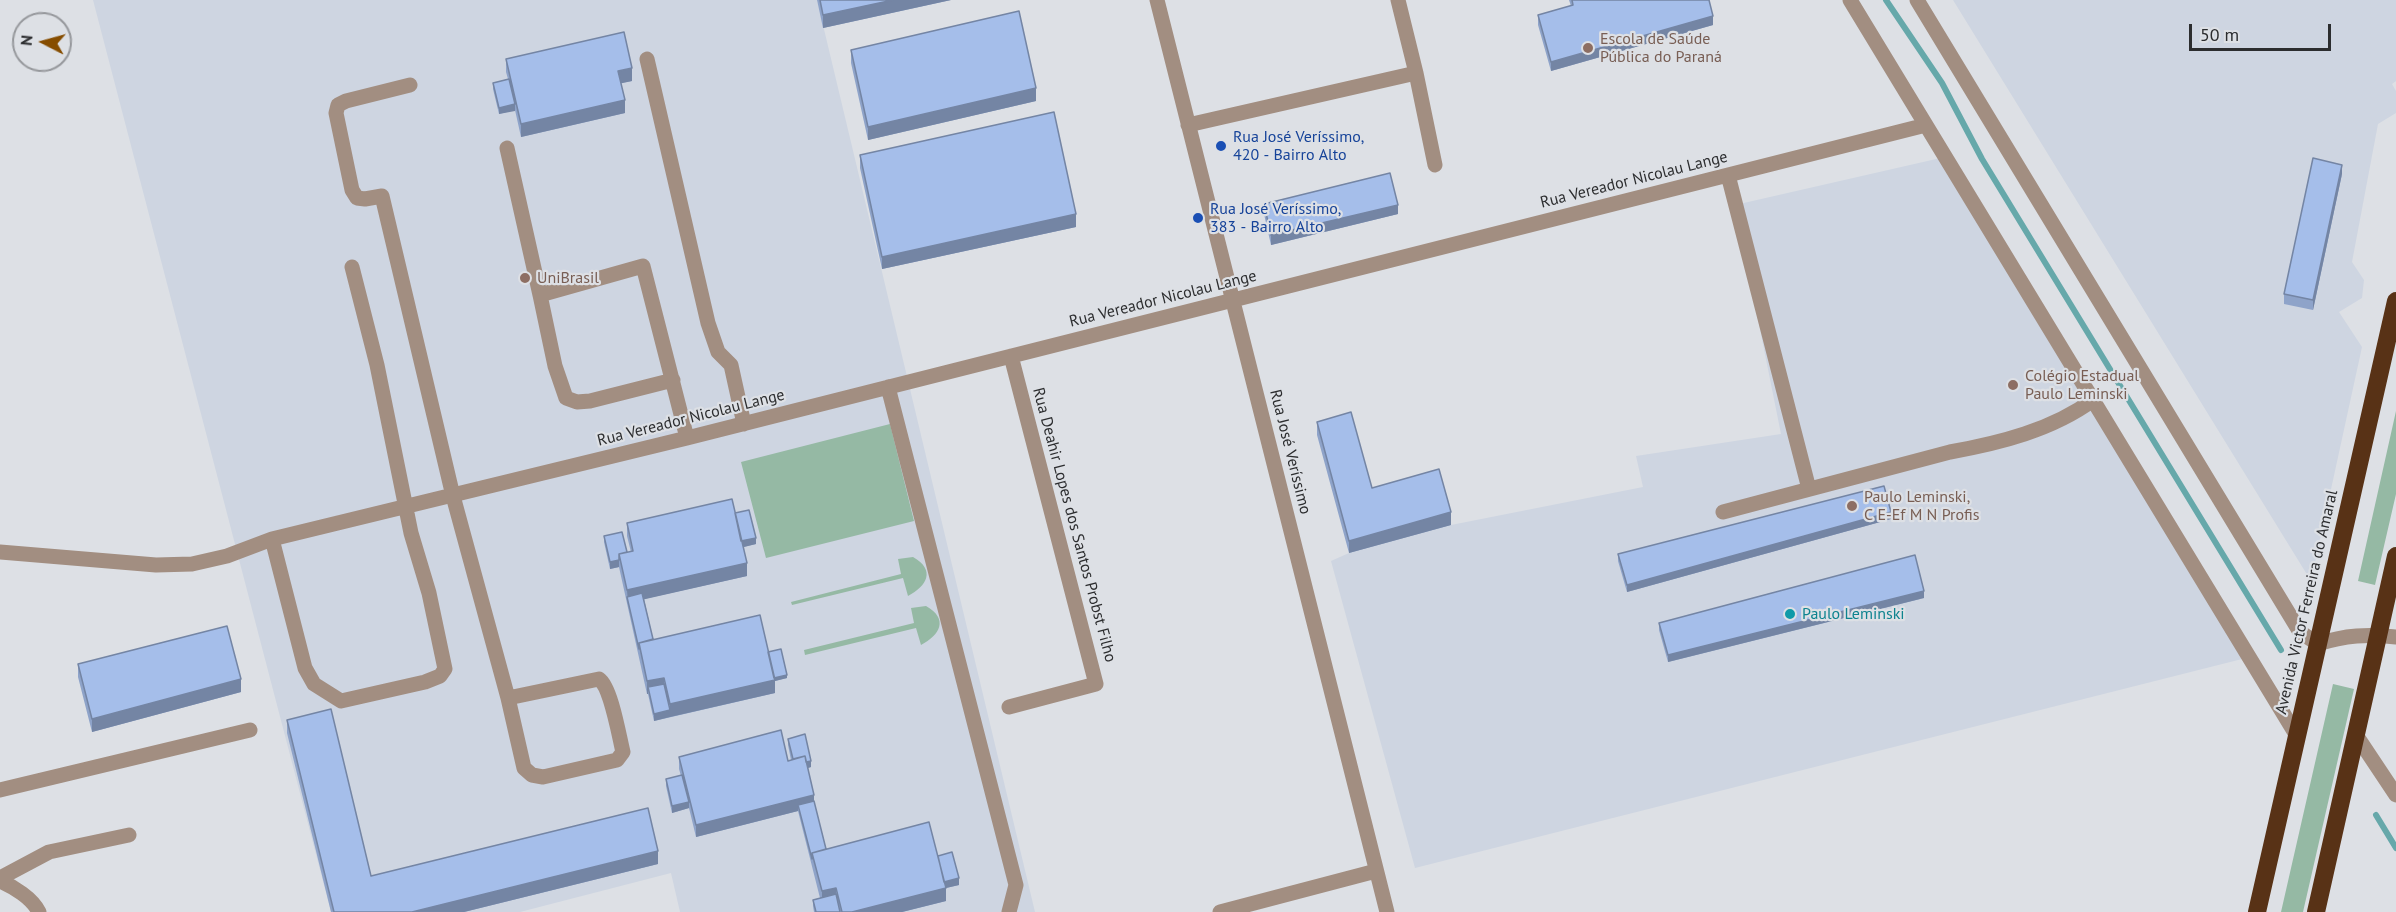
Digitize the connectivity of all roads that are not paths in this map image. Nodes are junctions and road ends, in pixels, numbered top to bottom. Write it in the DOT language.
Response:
graph roads {
  1 [pos="1156,0"];
  2 [pos="1398,0"];
  3 [pos="1850,0"];
  4 [pos="1917,0"];
  5 [pos="647,59"];
  6 [pos="1416,73"];
  7 [pos="410,85"];
  8 [pos="1188,125"];
  9 [pos="1926,125"];
  10 [pos="507,148"];
  11 [pos="1435,165"];
  12 [pos="1728,175"];
  13 [pos="352,267"];
  14 [pos="540,295"];
  15 [pos="1233,300"];
  16 [pos="2396,301"];
  17 [pos="1011,356"];
  18 [pos="673,380"];
  19 [pos="894,386"];
  20 [pos="2093,400"];
  21 [pos="744,423"];
  22 [pos="687,438"];
  23 [pos="1809,489"];
  24 [pos="453,496"];
  25 [pos="407,506"];
  26 [pos="1723,512"];
  27 [pos="272,539"];
  28 [pos="0,552"];
  29 [pos="2396,556"];
  30 [pos="2387,636"];
  31 [pos="2318,644"];
  32 [pos="508,698"];
  33 [pos="1008,707"];
  34 [pos="250,730"];
  35 [pos="2297,735"];
  36 [pos="2356,735"];
  37 [pos="0,790"];
  38 [pos="2396,795"];
  39 [pos="129,835"];
  40 [pos="1377,871"];
  41 [pos="0,879"];
  42 [pos="39,912"];
  43 [pos="1009,912"];
  44 [pos="1220,912"];
  45 [pos="1387,912"];
  46 [pos="2256,912"];
  47 [pos="2316,912"];
  1 -- 8 [label="street, Rua José Veríssimo"];
  2 -- 6 [label="street"];
  3 -- 9 [label="street"];
  4 -- 31 [label="street"];
  5 -- 21 [label="street"];
  6 -- 8 [label="street"];
  6 -- 11 [label="street"];
  7 -- 24 [label="street"];
  8 -- 15 [label="street, Rua José Veríssimo"];
  9 -- 12 [label="street, Rua Vereador Nicolau Lange"];
  9 -- 20 [label="street"];
  10 -- 14 [label="street"];
  12 -- 15 [label="street, Rua Vereador Nicolau Lange"];
  12 -- 23 [label="street"];
  13 -- 25 [label="street"];
  14 -- 18 [label="street"];
  14 -- 18 [label="street"];
  15 -- 17 [label="street, Rua Vereador Nicolau Lange"];
  15 -- 40 [label="street, Rua José Veríssimo"];
  16 -- 31 [label="highway, Avenida Victor Ferreira do Amaral"];
  17 -- 19 [label="street, Rua Vereador Nicolau Lange"];
  17 -- 33 [label="street, Rua Deahir Lopes dos Santos Probst Filho"];
  18 -- 22 [label="street"];
  19 -- 21 [label="street, Rua Vereador Nicolau Lange"];
  19 -- 43 [label="street"];
  20 -- 23 [label="street"];
  20 -- 35 [label="street"];
  21 -- 22 [label="street, Rua Vereador Nicolau Lange"];
  22 -- 24 [label="street, Rua Vereador Nicolau Lange"];
  23 -- 26 [label="street"];
  24 -- 25 [label="street, Rua Vereador Nicolau Lange"];
  24 -- 32 [label="street"];
  25 -- 27 [label="street, Rua Vereador Nicolau Lange"];
  25 -- 27 [label="street"];
  27 -- 28 [label="street, Rua Vereador Nicolau Lange"];
  29 -- 30 [label="highway"];
  30 -- 31 [label="street"];
  30 -- 36 [label="highway"];
  31 -- 35 [label="highway, Avenida Victor Ferreira do Amaral"];
  32 -- 32 [label="street"];
  34 -- 37 [label="street"];
  35 -- 46 [label="highway, Avenida Victor Ferreira do Amaral"];
  36 -- 38 [label="street"];
  36 -- 47 [label="highway"];
  39 -- 41 [label="street"];
  40 -- 44 [label="street"];
  40 -- 45 [label="street, Rua José Veríssimo"];
  41 -- 42 [label="street"];
}
